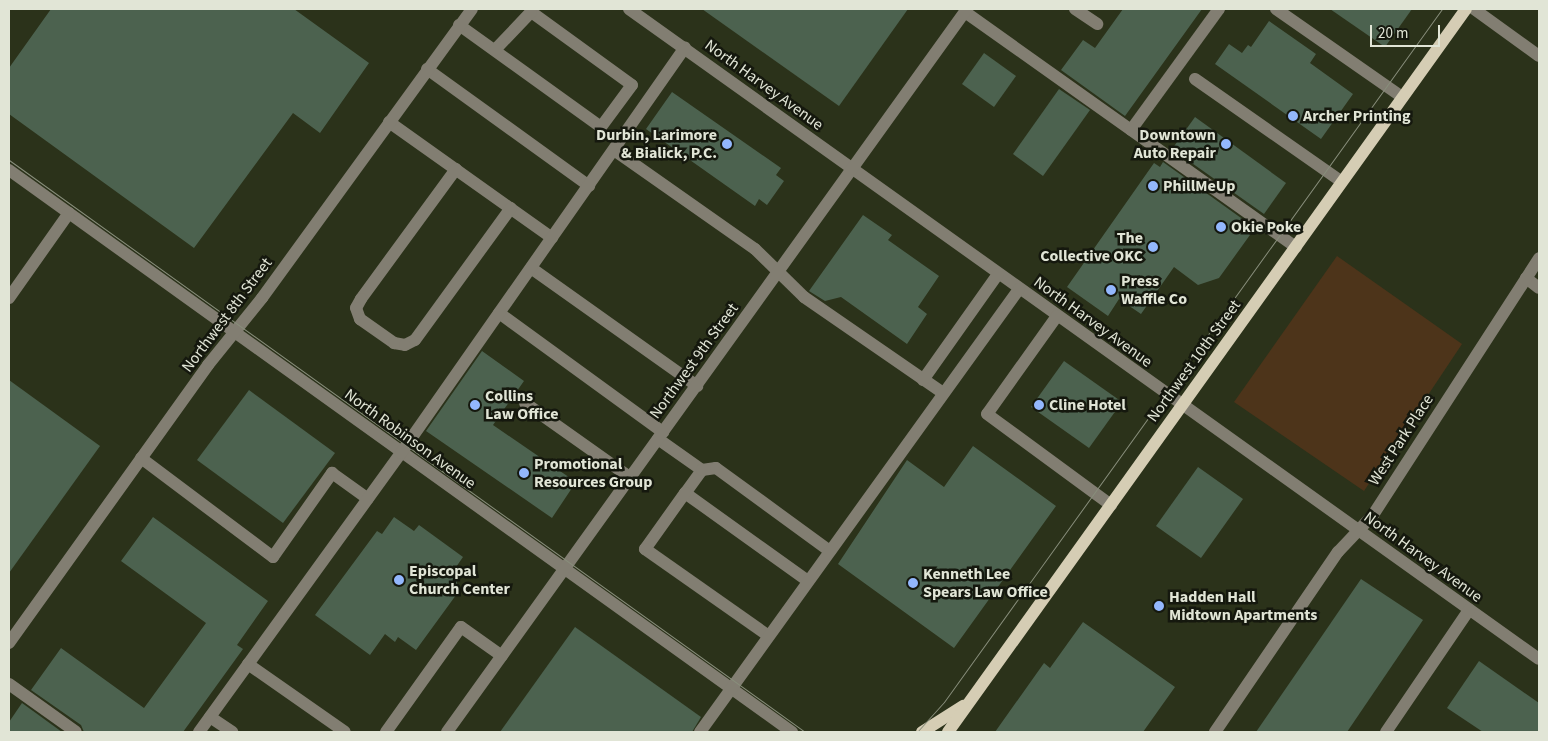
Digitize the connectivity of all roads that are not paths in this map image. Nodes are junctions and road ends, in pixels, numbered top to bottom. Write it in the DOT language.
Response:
graph roads {
  1 [pos="472,9"];
  2 [pos="629,9"];
  3 [pos="1075,9"];
  4 [pos="1219,9"];
  5 [pos="1276,9"];
  6 [pos="1466,9"];
  7 [pos="1474,9"];
  8 [pos="529,10"];
  9 [pos="966,10"];
  10 [pos="1097,24"];
  11 [pos="459,25"];
  12 [pos="685,48"];
  13 [pos="495,50"];
  14 [pos="1539,56"];
  15 [pos="427,69"];
  16 [pos="1195,79"];
  17 [pos="1402,98"];
  18 [pos="389,122"];
  19 [pos="1131,130"];
  20 [pos="614,150"];
  21 [pos="456,169"];
  22 [pos="852,169"];
  23 [pos="9,170"];
  24 [pos="1342,182"];
  25 [pos="589,186"];
  26 [pos="511,208"];
  27 [pos="69,213"];
  28 [pos="552,238"];
  29 [pos="1296,247"];
  30 [pos="1539,258"];
  31 [pos="531,268"];
  32 [pos="778,272"];
  33 [pos="998,274"];
  34 [pos="1526,278"];
  35 [pos="1539,288"];
  36 [pos="1019,289"];
  37 [pos="9,298"];
  38 [pos="499,313"];
  39 [pos="1057,316"];
  40 [pos="235,332"];
  41 [pos="923,380"];
  42 [pos="697,386"];
  43 [pos="943,393"];
  44 [pos="525,403"];
  45 [pos="1182,406"];
  46 [pos="661,436"];
  47 [pos="401,453"];
  48 [pos="141,458"];
  49 [pos="702,470"];
  50 [pos="631,478"];
  51 [pos="685,493"];
  52 [pos="368,499"];
  53 [pos="1111,505"];
  54 [pos="1359,531"];
  55 [pos="830,551"];
  56 [pos="564,569"];
  57 [pos="808,581"];
  58 [pos="1469,610"];
  59 [pos="769,636"];
  60 [pos="9,643"];
  61 [pos="502,656"];
  62 [pos="1539,659"];
  63 [pos="248,664"];
  64 [pos="9,684"];
  65 [pos="731,688"];
  66 [pos="970,702"];
  67 [pos="210,717"];
  68 [pos="76,732"];
  69 [pos="199,732"];
  70 [pos="232,732"];
  71 [pos="345,732"];
  72 [pos="386,732"];
  73 [pos="448,732"];
  74 [pos="700,732"];
  75 [pos="792,732"];
  76 [pos="922,732"];
  77 [pos="948,732"];
  78 [pos="1215,732"];
  79 [pos="1386,732"];
  1 -- 11 [label="street, Northwest 8th Street"];
  2 -- 12 [label="street, North Harvey Avenue"];
  3 -- 10 [label="street"];
  4 -- 19 [label="street"];
  5 -- 17 [label="street"];
  6 -- 17 [label="main road, Northwest 10th Street"];
  7 -- 14 [label="street"];
  8 -- 13 [label="street"];
  8 -- 13 [label="street"];
  9 -- 19 [label="street"];
  9 -- 22 [label="street, Northwest 9th Street"];
  11 -- 13 [label="street"];
  11 -- 15 [label="street, Northwest 8th Street"];
  12 -- 20 [label="street"];
  12 -- 22 [label="street, North Harvey Avenue"];
  15 -- 18 [label="street, Northwest 8th Street"];
  15 -- 25 [label="street"];
  16 -- 24 [label="street"];
  17 -- 24 [label="main road, Northwest 10th Street"];
  18 -- 21 [label="street"];
  18 -- 40 [label="street, Northwest 8th Street"];
  19 -- 29 [label="street"];
  20 -- 25 [label="street"];
  20 -- 32 [label="street"];
  21 -- 26 [label="street"];
  21 -- 26 [label="street"];
  22 -- 32 [label="street, Northwest 9th Street"];
  22 -- 33 [label="street, North Harvey Avenue"];
  23 -- 27 [label="street, North Robinson Avenue"];
  24 -- 29 [label="main road, Northwest 10th Street"];
  25 -- 28 [label="street"];
  26 -- 28 [label="street"];
  27 -- 37 [label="street"];
  27 -- 40 [label="street, North Robinson Avenue"];
  28 -- 31 [label="street"];
  29 -- 45 [label="main road, Northwest 10th Street"];
  30 -- 34 [label="street, West Park Place"];
  31 -- 38 [label="street"];
  31 -- 42 [label="street"];
  32 -- 41 [label="street"];
  32 -- 42 [label="street, Northwest 9th Street"];
  33 -- 36 [label="street, North Harvey Avenue"];
  33 -- 41 [label="street"];
  34 -- 35 [label="street"];
  34 -- 54 [label="street, West Park Place"];
  36 -- 39 [label="street, North Harvey Avenue"];
  36 -- 43 [label="street"];
  38 -- 46 [label="street"];
  38 -- 47 [label="street"];
  39 -- 45 [label="street, North Harvey Avenue"];
  39 -- 53 [label="street"];
  40 -- 47 [label="street, North Robinson Avenue"];
  40 -- 48 [label="street, Northwest 8th Street"];
  41 -- 43 [label="street"];
  42 -- 46 [label="street, Northwest 9th Street"];
  43 -- 55 [label="street"];
  44 -- 50 [label="street"];
  45 -- 53 [label="main road, Northwest 10th Street"];
  45 -- 54 [label="street, North Harvey Avenue"];
  46 -- 49 [label="street"];
  46 -- 50 [label="street, Northwest 9th Street"];
  47 -- 52 [label="street"];
  47 -- 56 [label="street, North Robinson Avenue"];
  48 -- 52 [label="street"];
  48 -- 60 [label="street, Northwest 8th Street"];
  49 -- 51 [label="street"];
  49 -- 55 [label="street"];
  50 -- 56 [label="street, Northwest 9th Street"];
  51 -- 57 [label="street"];
  51 -- 59 [label="street"];
  52 -- 63 [label="street"];
  53 -- 66 [label="main road, Northwest 10th Street"];
  54 -- 58 [label="street, North Harvey Avenue"];
  54 -- 78 [label="street, West Park Place"];
  55 -- 57 [label="street"];
  56 -- 61 [label="street, Northwest 9th Street"];
  56 -- 65 [label="street, North Robinson Avenue"];
  57 -- 59 [label="street"];
  58 -- 62 [label="street, North Harvey Avenue"];
  58 -- 79 [label="street"];
  59 -- 65 [label="street"];
  61 -- 72 [label="street"];
  61 -- 73 [label="street, Northwest 9th Street"];
  63 -- 67 [label="street"];
  63 -- 71 [label="street"];
  64 -- 68 [label="street"];
  65 -- 74 [label="street"];
  65 -- 75 [label="street, North Robinson Avenue"];
  66 -- 76 [label="main road"];
  66 -- 77 [label="main road, Northwest 10th Street"];
  67 -- 69 [label="street"];
  67 -- 70 [label="street"];
}
